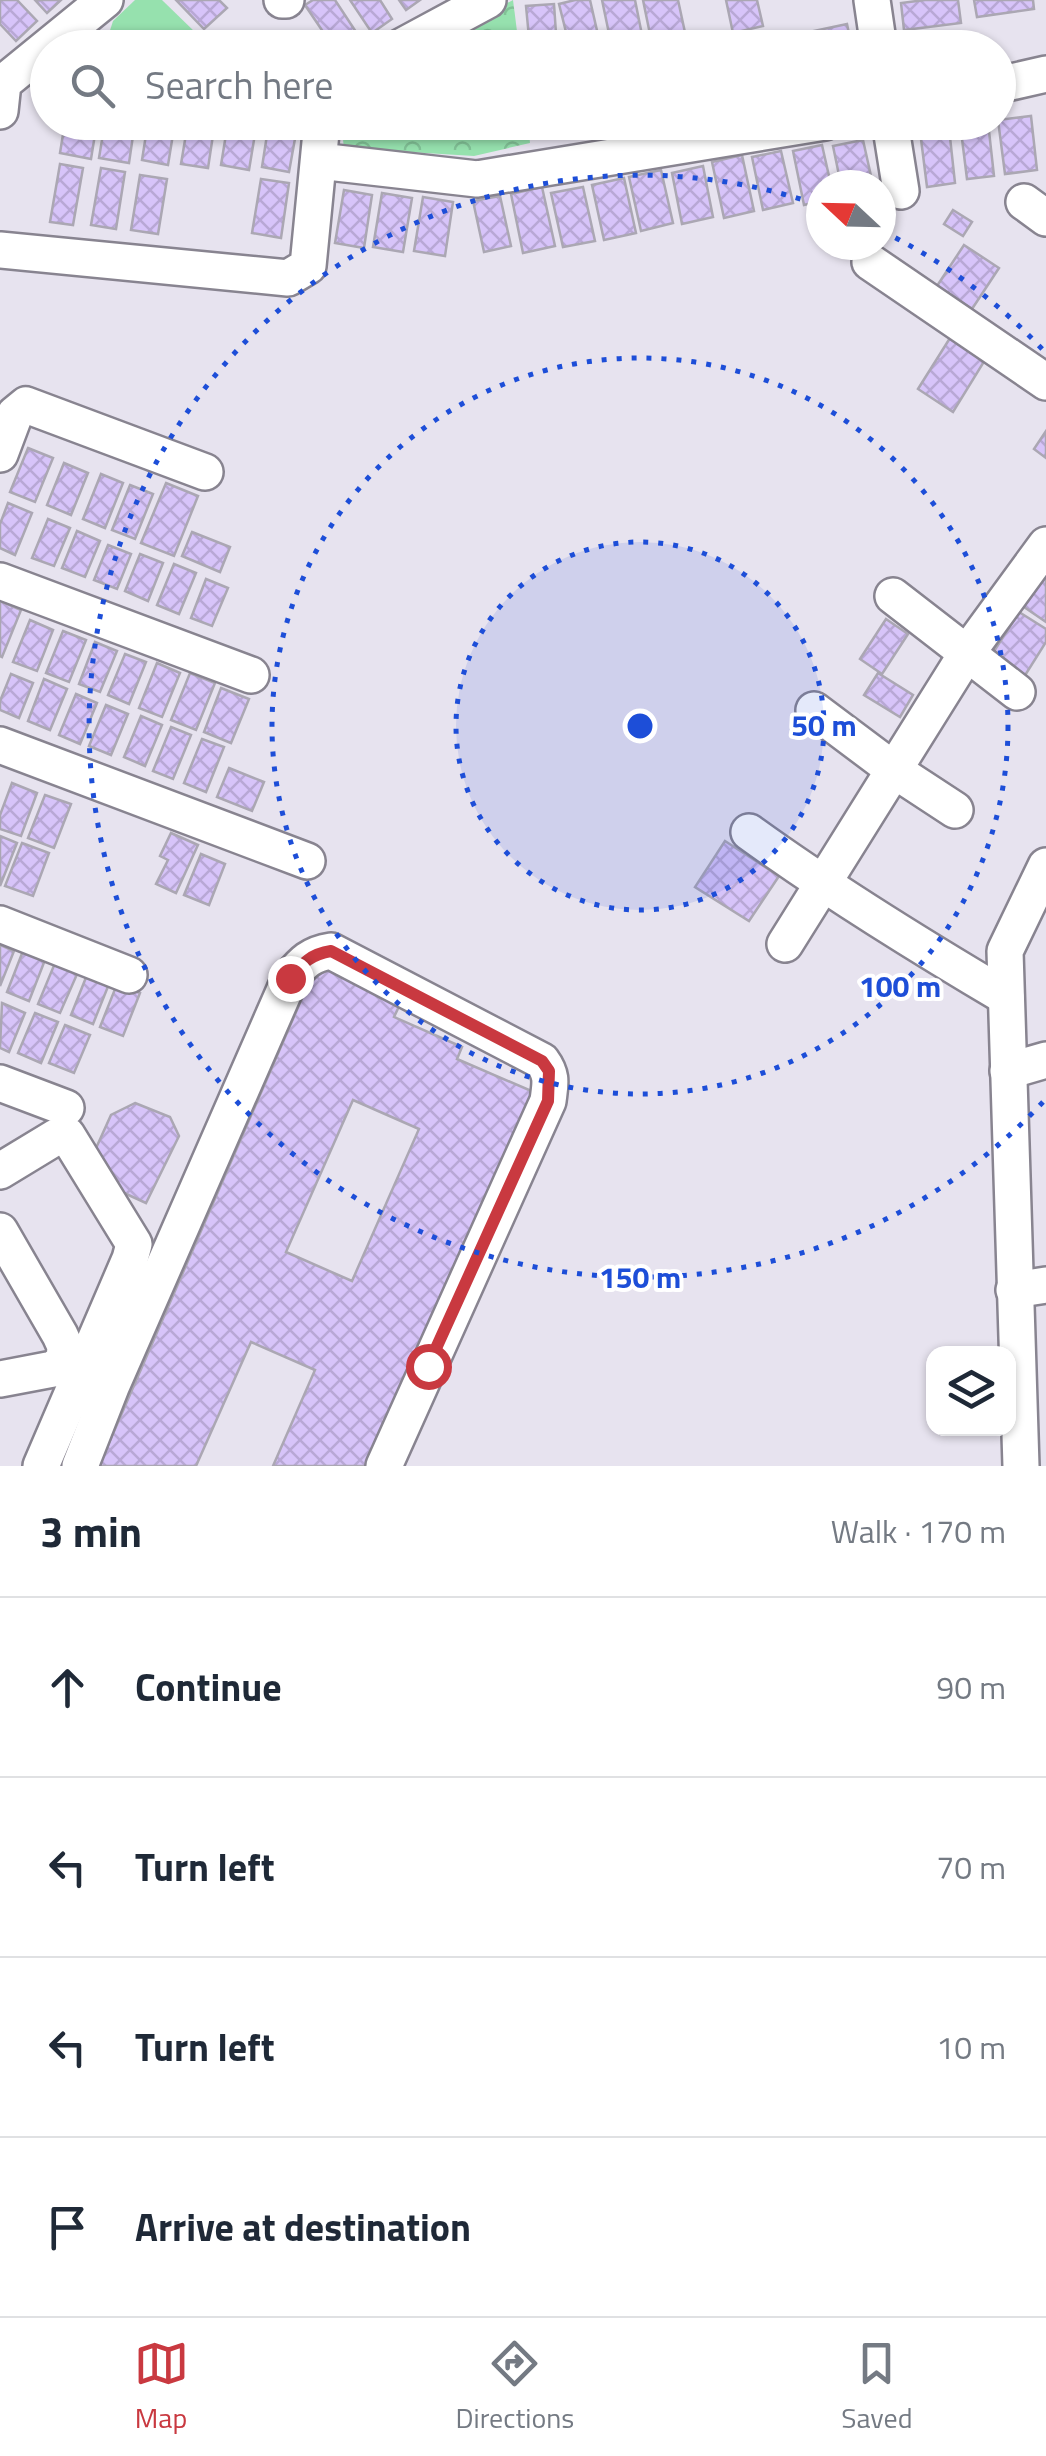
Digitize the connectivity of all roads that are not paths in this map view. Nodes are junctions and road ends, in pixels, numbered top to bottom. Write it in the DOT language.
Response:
graph roads {
  1 [pos="105,0"];
  2 [pos="488,0"];
  3 [pos="872,0"];
  4 [pos="73,30"];
  5 [pos="432,30"];
  6 [pos="876,30"];
  7 [pos="30,71"];
  8 [pos="1046,74"];
  9 [pos="1016,81"];
  10 [pos="30,88"];
  11 [pos="2,97"];
  12 [pos="320,140"];
  13 [pos="716,140"];
  14 [pos="893,140"];
  15 [pos="318,161"];
  16 [pos="901,191"];
  17 [pos="0,250"];
  18 [pos="870,262"];
  19 [pos="1046,382"];
  20 [pos="0,454"];
  21 [pos="205,472"];
  22 [pos="1046,545"];
  23 [pos="0,581"];
  24 [pos="893,596"];
  25 [pos="968,653"];
  26 [pos="251,675"];
  27 [pos="1017,692"];
  28 [pos="814,710"];
  29 [pos="0,745"];
  30 [pos="894,770"];
  31 [pos="955,810"];
  32 [pos="749,832"];
  33 [pos="307,861"];
  34 [pos="1046,866"];
  35 [pos="822,885"];
  36 [pos="0,924"];
  37 [pos="784,944"];
  38 [pos="129,975"];
  39 [pos="1006,997"];
  40 [pos="1046,1060"];
  41 [pos="1008,1072"];
  42 [pos="0,1084"];
  43 [pos="66,1108"];
  44 [pos="0,1171"];
  45 [pos="0,1231"];
  46 [pos="1030,1287"];
  47 [pos="73,1366"];
  48 [pos="0,1379"];
  49 [pos="41,1466"];
  50 [pos="80,1466"];
  51 [pos="384,1466"];
  52 [pos="1021,1466"];
  1 -- 4 [label="street"];
  2 -- 5 [label="street"];
  3 -- 6 [label="street"];
  7 -- 11 [label="street"];
  8 -- 9 [label="street"];
  10 -- 11 [label="street"];
  12 -- 15 [label="street"];
  13 -- 15 [label="street"];
  14 -- 16 [label="street"];
  15 -- 17 [label="street"];
  18 -- 19 [label="street"];
  20 -- 21 [label="street"];
  22 -- 25 [label="street"];
  23 -- 26 [label="street"];
  24 -- 25 [label="street"];
  25 -- 27 [label="street"];
  25 -- 30 [label="street"];
  28 -- 30 [label="street"];
  29 -- 33 [label="street"];
  30 -- 31 [label="street"];
  30 -- 35 [label="street"];
  32 -- 35 [label="street"];
  34 -- 39 [label="street"];
  35 -- 37 [label="street"];
  35 -- 39 [label="street"];
  36 -- 38 [label="street"];
  39 -- 41 [label="street"];
  40 -- 41 [label="street"];
  41 -- 46 [label="street"];
  42 -- 43 [label="street"];
  44 -- 47 [label="street"];
  45 -- 47 [label="street"];
  46 -- 52 [label="street"];
  47 -- 48 [label="street"];
  47 -- 49 [label="street"];
  50 -- 51 [label="street"];
}
